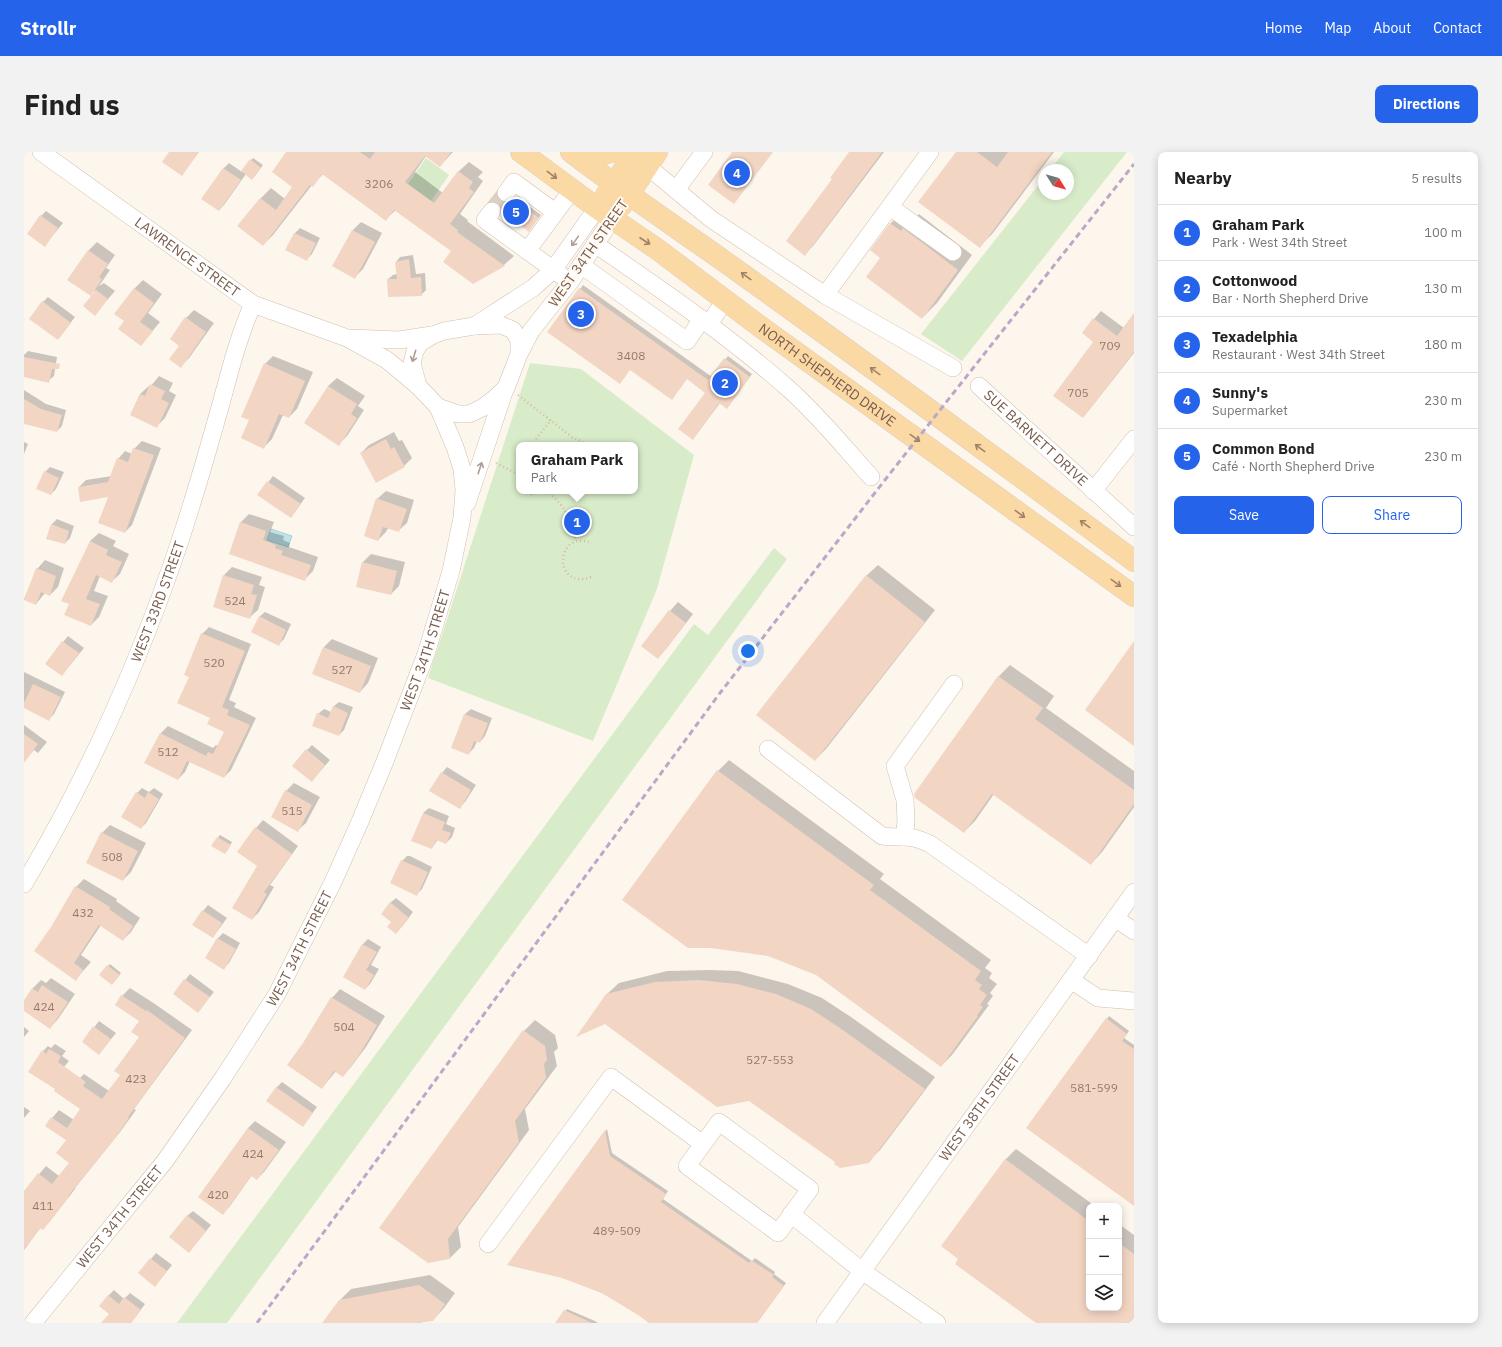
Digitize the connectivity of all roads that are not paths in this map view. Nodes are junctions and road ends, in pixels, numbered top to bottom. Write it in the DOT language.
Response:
graph roads {
  1 [pos="41,152"];
  2 [pos="521,152"];
  3 [pos="571,152"];
  4 [pos="583,152"];
  5 [pos="612,152"];
  6 [pos="704,152"];
  7 [pos="930,152"];
  8 [pos="646,157"];
  9 [pos="510,187"];
  10 [pos="622,189"];
  11 [pos="572,190"];
  12 [pos="676,190"];
  13 [pos="890,207"];
  14 [pos="493,210"];
  15 [pos="555,212"];
  16 [pos="604,214"];
  17 [pos="595,244"];
  18 [pos="530,246"];
  19 [pos="953,252"];
  20 [pos="581,265"];
  21 [pos="553,270"];
  22 [pos="570,282"];
  23 [pos="825,295"];
  24 [pos="725,300"];
  25 [pos="253,304"];
  26 [pos="705,322"];
  27 [pos="474,326"];
  28 [pos="433,335"];
  29 [pos="347,338"];
  30 [pos="519,354"];
  31 [pos="953,368"];
  32 [pos="418,386"];
  33 [pos="979,386"];
  34 [pos="506,388"];
  35 [pos="438,407"];
  36 [pos="1134,439"];
  37 [pos="870,477"];
  38 [pos="1093,491"];
  39 [pos="462,518"];
  40 [pos="1134,527"];
  41 [pos="1134,561"];
  42 [pos="1134,596"];
  43 [pos="954,684"];
  44 [pos="768,749"];
  45 [pos="904,837"];
  46 [pos="24,884"];
  47 [pos="1134,892"];
  48 [pos="1115,918"];
  49 [pos="1134,931"];
  50 [pos="1089,956"];
  51 [pos="1071,980"];
  52 [pos="1134,1001"];
  53 [pos="703,1144"];
  54 [pos="791,1214"];
  55 [pos="488,1244"];
  56 [pos="862,1272"];
  57 [pos="33,1323"];
  58 [pos="825,1323"];
  59 [pos="937,1323"];
  1 -- 25 [label="street, LAWRENCE STREET"];
  2 -- 11 [label="main road, NORTH SHEPHERD DRIVE, one-way"];
  3 -- 10 [label="main road"];
  4 -- 5 [label="main road"];
  6 -- 12 [label="street"];
  7 -- 13 [label="street"];
  8 -- 10 [label="main road, WEST 34TH STREET"];
  8 -- 12 [label="street"];
  9 -- 15 [label="street"];
  10 -- 16 [label="main road, WEST 34TH STREET"];
  41 -- 10 [label="main road, one-way"];
  11 -- 15 [label="street"];
  11 -- 16 [label="main road, NORTH SHEPHERD DRIVE"];
  12 -- 23 [label="street"];
  13 -- 19 [label="street"];
  13 -- 23 [label="street"];
  14 -- 18 [label="street"];
  15 -- 18 [label="street"];
  16 -- 17 [label="street, WEST 34TH STREET"];
  16 -- 21 [label="street, WEST 34TH STREET, one-way"];
  16 -- 24 [label="main road, NORTH SHEPHERD DRIVE, one-way"];
  17 -- 20 [label="street, WEST 34TH STREET"];
  17 -- 26 [label="street"];
  18 -- 21 [label="street"];
  20 -- 22 [label="street, WEST 34TH STREET"];
  20 -- 26 [label="street"];
  21 -- 22 [label="street"];
  21 -- 27 [label="street, WEST 34TH STREET"];
  22 -- 30 [label="street, WEST 34TH STREET"];
  23 -- 31 [label="street"];
  24 -- 26 [label="street"];
  24 -- 42 [label="main road, NORTH SHEPHERD DRIVE, one-way"];
  25 -- 29 [label="street, LAWRENCE STREET"];
  25 -- 46 [label="street, WEST 33RD STREET"];
  26 -- 37 [label="street"];
  27 -- 28 [label="street"];
  27 -- 30 [label="street"];
  28 -- 29 [label="street, LAWRENCE STREET"];
  28 -- 32 [label="street, one-way"];
  29 -- 32 [label="street, LAWRENCE STREET"];
  30 -- 34 [label="street"];
  32 -- 35 [label="street"];
  33 -- 38 [label="street, SUE BARNETT DRIVE"];
  34 -- 35 [label="street"];
  39 -- 34 [label="street, WEST 34TH STREET, one-way"];
  35 -- 39 [label="street, WEST 34TH STREET"];
  36 -- 38 [label="street, SUE BARNETT DRIVE"];
  38 -- 40 [label="street, SUE BARNETT DRIVE"];
  39 -- 57 [label="street, WEST 34TH STREET"];
  43 -- 45 [label="street"];
  44 -- 45 [label="street"];
  45 -- 50 [label="street"];
  47 -- 48 [label="street, WEST 38TH STREET"];
  48 -- 49 [label="street"];
  48 -- 50 [label="street, WEST 38TH STREET"];
  50 -- 51 [label="street, WEST 38TH STREET"];
  51 -- 52 [label="street"];
  51 -- 56 [label="street, WEST 38TH STREET"];
  53 -- 54 [label="street"];
  53 -- 54 [label="street"];
  53 -- 55 [label="street"];
  54 -- 56 [label="street"];
  56 -- 58 [label="street, WEST 38TH STREET"];
  56 -- 59 [label="street"];
}
